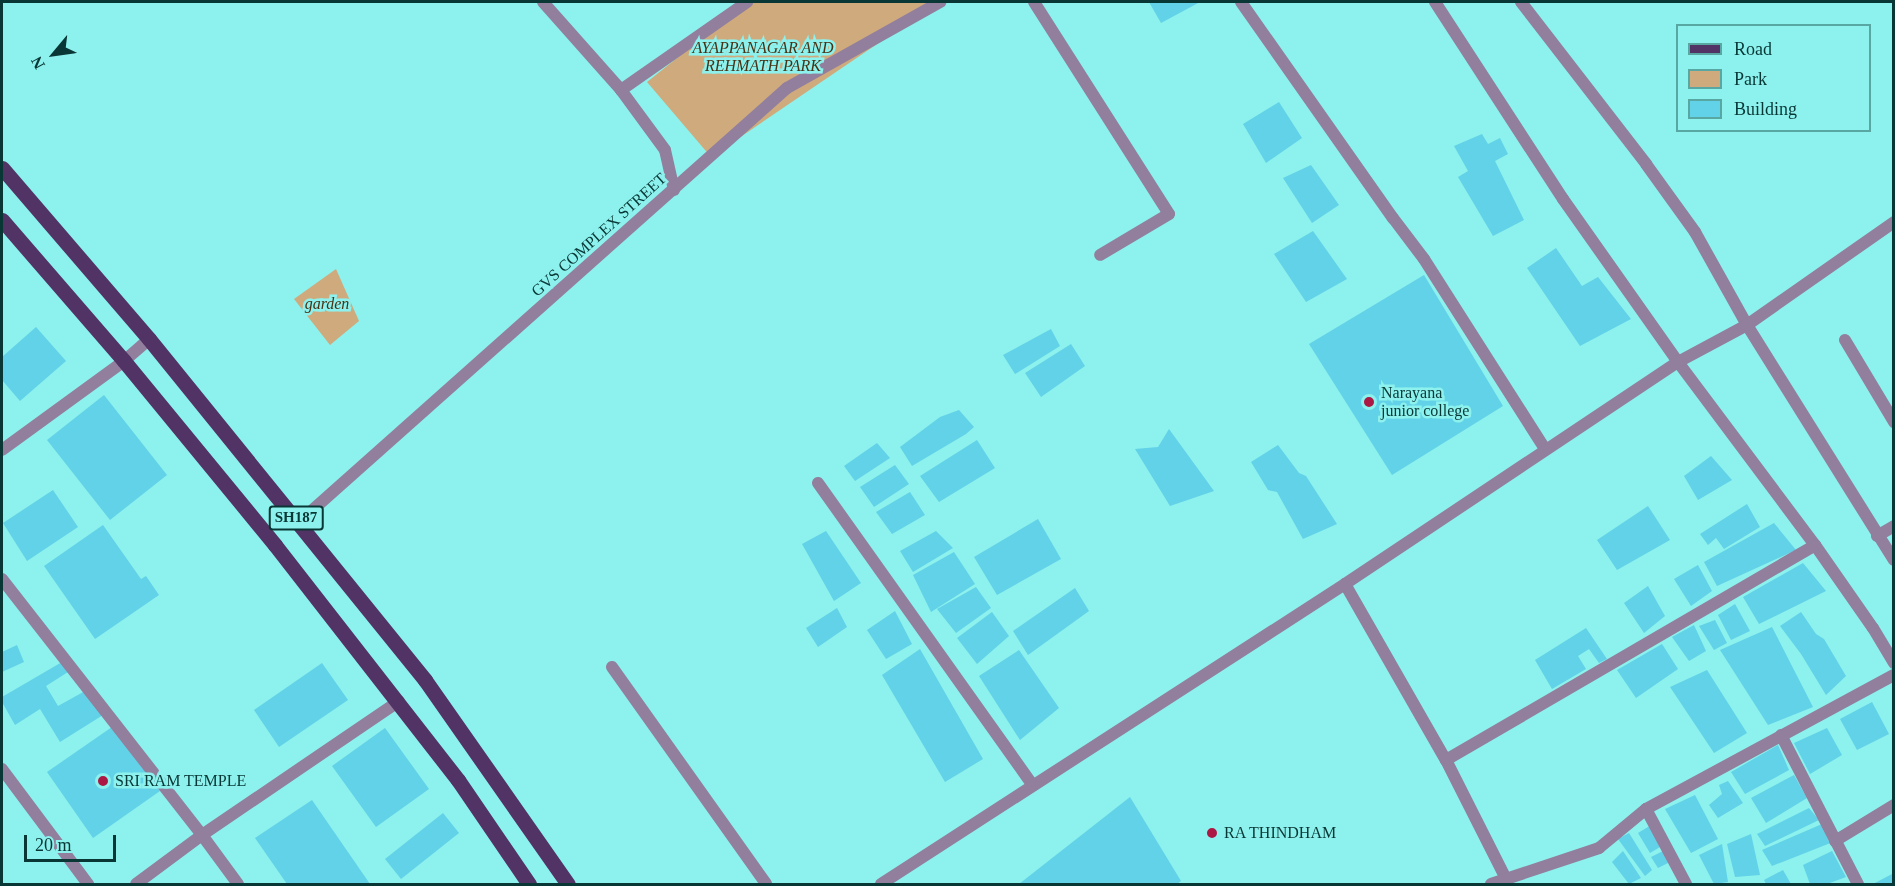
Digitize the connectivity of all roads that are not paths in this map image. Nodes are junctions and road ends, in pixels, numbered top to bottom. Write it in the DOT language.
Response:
graph roads {
  1 [pos="543,2"];
  2 [pos="745,2"];
  3 [pos="940,2"];
  4 [pos="1034,2"];
  5 [pos="1241,2"];
  6 [pos="1435,2"];
  7 [pos="1521,2"];
  8 [pos="621,90"];
  9 [pos="2,168"];
  10 [pos="674,190"];
  11 [pos="2,220"];
  12 [pos="1893,222"];
  13 [pos="1100,255"];
  14 [pos="1747,325"];
  15 [pos="149,339"];
  16 [pos="1845,340"];
  17 [pos="124,361"];
  18 [pos="1678,362"];
  19 [pos="1893,422"];
  20 [pos="1545,449"];
  21 [pos="2,450"];
  22 [pos="818,483"];
  23 [pos="299,522"];
  24 [pos="1893,526"];
  25 [pos="1877,536"];
  26 [pos="1815,545"];
  27 [pos="1893,560"];
  28 [pos="2,579"];
  29 [pos="1345,584"];
  30 [pos="1893,663"];
  31 [pos="612,667"];
  32 [pos="1893,675"];
  33 [pos="399,701"];
  34 [pos="1781,735"];
  35 [pos="1446,760"];
  36 [pos="2,769"];
  37 [pos="1033,785"];
  38 [pos="1893,805"];
  39 [pos="1646,809"];
  40 [pos="202,835"];
  41 [pos="1835,842"];
  42 [pos="1507,881"];
  43 [pos="88,885"];
  44 [pos="136,885"];
  45 [pos="238,885"];
  46 [pos="529,885"];
  47 [pos="568,885"];
  48 [pos="766,885"];
  49 [pos="881,885"];
  50 [pos="1491,885"];
  51 [pos="1686,885"];
  52 [pos="1858,885"];
  1 -- 8 [label="street"];
  2 -- 8 [label="street"];
  3 -- 10 [label="street, GVS COMPLEX STREET"];
  4 -- 13 [label="street"];
  5 -- 20 [label="street"];
  6 -- 18 [label="street"];
  7 -- 14 [label="street"];
  8 -- 10 [label="street"];
  9 -- 15 [label="main road, SH187"];
  10 -- 23 [label="street, GVS COMPLEX STREET"];
  11 -- 17 [label="main road, SH187"];
  12 -- 14 [label="street"];
  14 -- 18 [label="street"];
  14 -- 25 [label="street"];
  15 -- 17 [label="street"];
  15 -- 23 [label="main road, SH187"];
  16 -- 19 [label="street"];
  17 -- 21 [label="street"];
  17 -- 33 [label="main road, SH187"];
  18 -- 20 [label="street"];
  18 -- 26 [label="street"];
  20 -- 29 [label="street"];
  22 -- 37 [label="street"];
  23 -- 47 [label="main road, SH187"];
  24 -- 25 [label="street"];
  25 -- 27 [label="street"];
  26 -- 30 [label="street"];
  26 -- 35 [label="street"];
  28 -- 40 [label="street"];
  29 -- 35 [label="street"];
  29 -- 37 [label="street"];
  31 -- 48 [label="street"];
  32 -- 34 [label="street"];
  33 -- 40 [label="street"];
  33 -- 46 [label="main road, SH187"];
  34 -- 39 [label="street"];
  34 -- 41 [label="street"];
  35 -- 42 [label="street"];
  36 -- 43 [label="street"];
  37 -- 49 [label="street"];
  38 -- 41 [label="street"];
  39 -- 42 [label="street"];
  39 -- 51 [label="street"];
  40 -- 44 [label="street"];
  40 -- 45 [label="street"];
  41 -- 52 [label="street"];
  42 -- 50 [label="street"];
}
